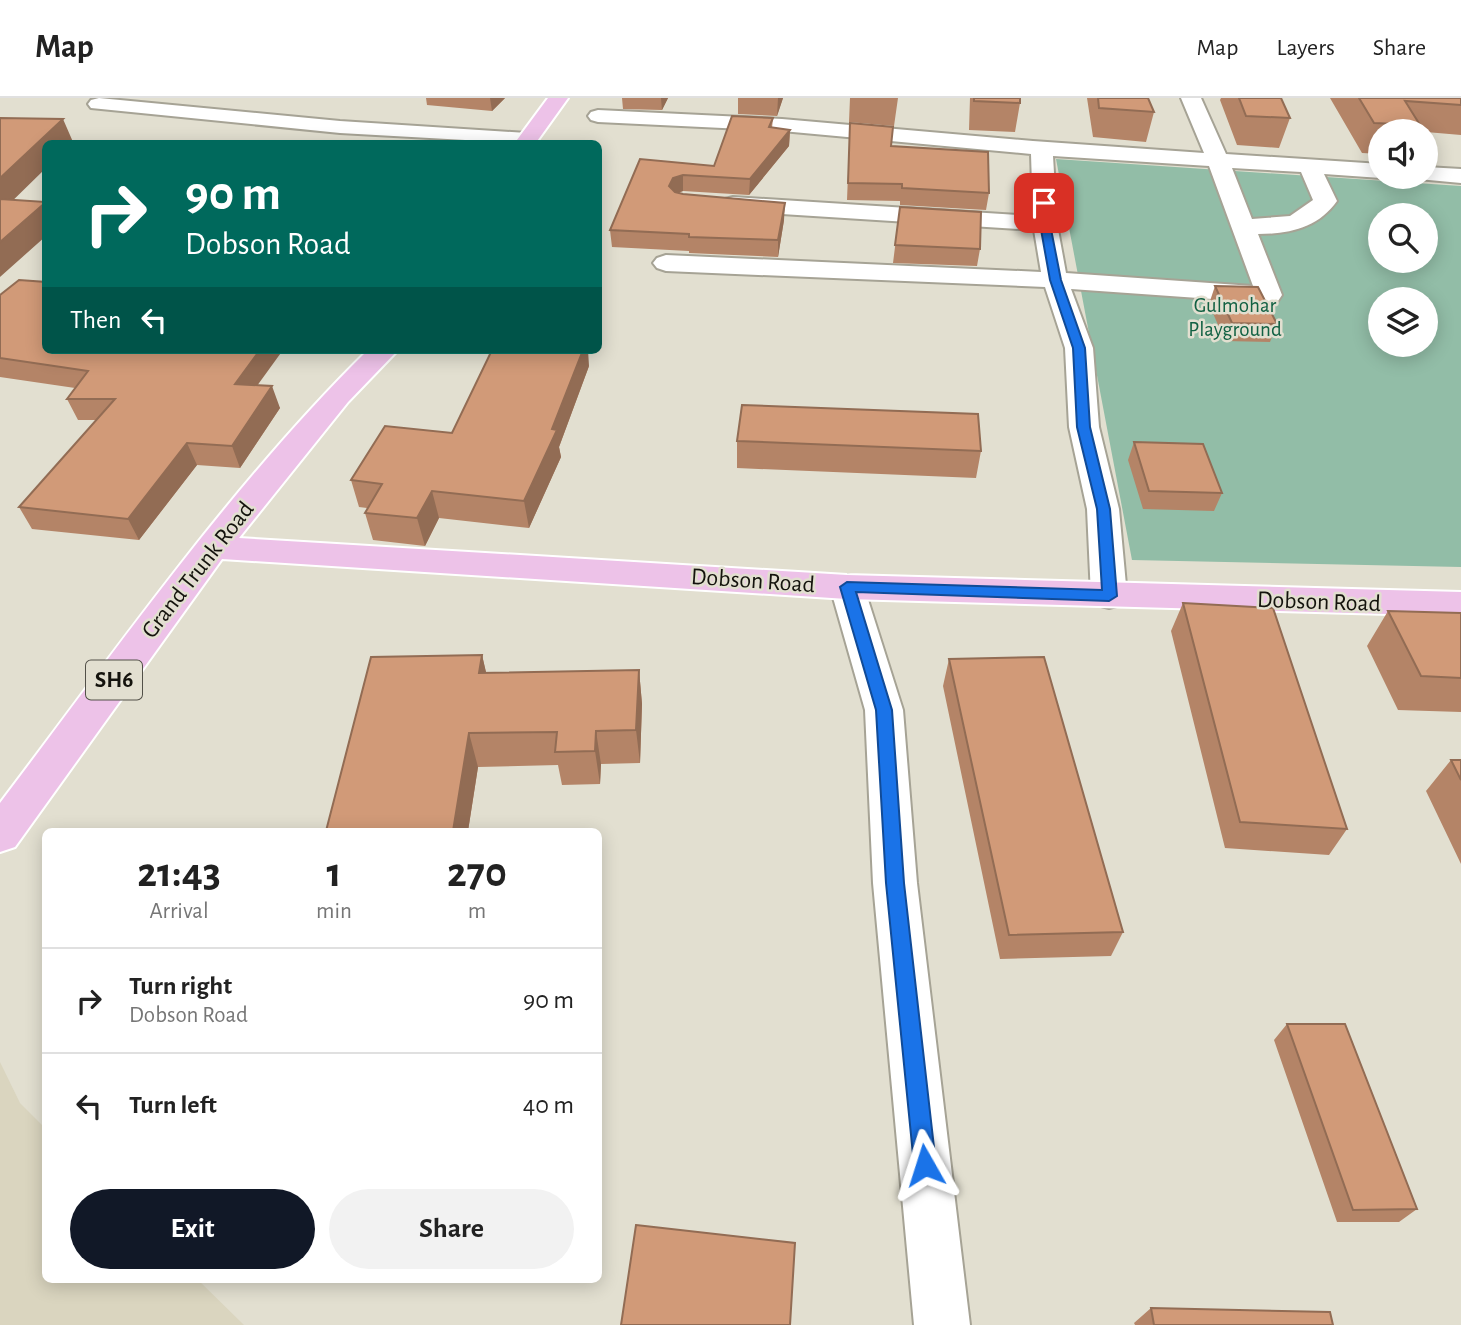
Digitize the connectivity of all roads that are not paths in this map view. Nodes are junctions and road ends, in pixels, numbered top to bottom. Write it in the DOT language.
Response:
graph roads {
  1 [pos="558,98"];
  2 [pos="610,98"];
  3 [pos="1191,98"];
  4 [pos="99,104"];
  5 [pos="513,140"];
  6 [pos="527,140"];
  7 [pos="1042,149"];
  8 [pos="1218,160"];
  9 [pos="1309,166"];
  10 [pos="1368,170"];
  11 [pos="1438,175"];
  12 [pos="1461,176"];
  13 [pos="711,203"];
  14 [pos="1045,224"];
  15 [pos="1243,226"];
  16 [pos="666,263"];
  17 [pos="1055,280"];
  18 [pos="379,354"];
  19 [pos="213,547"];
  20 [pos="847,587"];
  21 [pos="1109,596"];
  22 [pos="1461,604"];
  23 [pos="8,824"];
  24 [pos="942,1325"];
  1 -- 6 [label="main road"];
  2 -- 7 [label="street"];
  3 -- 8 [label="street"];
  4 -- 5 [label="street"];
  7 -- 8 [label="street"];
  7 -- 14 [label="street"];
  8 -- 9 [label="street"];
  8 -- 15 [label="street"];
  9 -- 10 [label="street"];
  9 -- 15 [label="street"];
  11 -- 12 [label="street"];
  13 -- 14 [label="street"];
  14 -- 17 [label="street"];
  15 -- 17 [label="street"];
  16 -- 17 [label="street"];
  17 -- 21 [label="street"];
  18 -- 19 [label="main road, Grand Trunk Road / SH6"];
  19 -- 20 [label="main road, Dobson Road"];
  19 -- 23 [label="main road, Grand Trunk Road / SH6"];
  20 -- 21 [label="main road, Dobson Road"];
  20 -- 24 [label="street"];
  21 -- 22 [label="main road, Dobson Road"];
}
